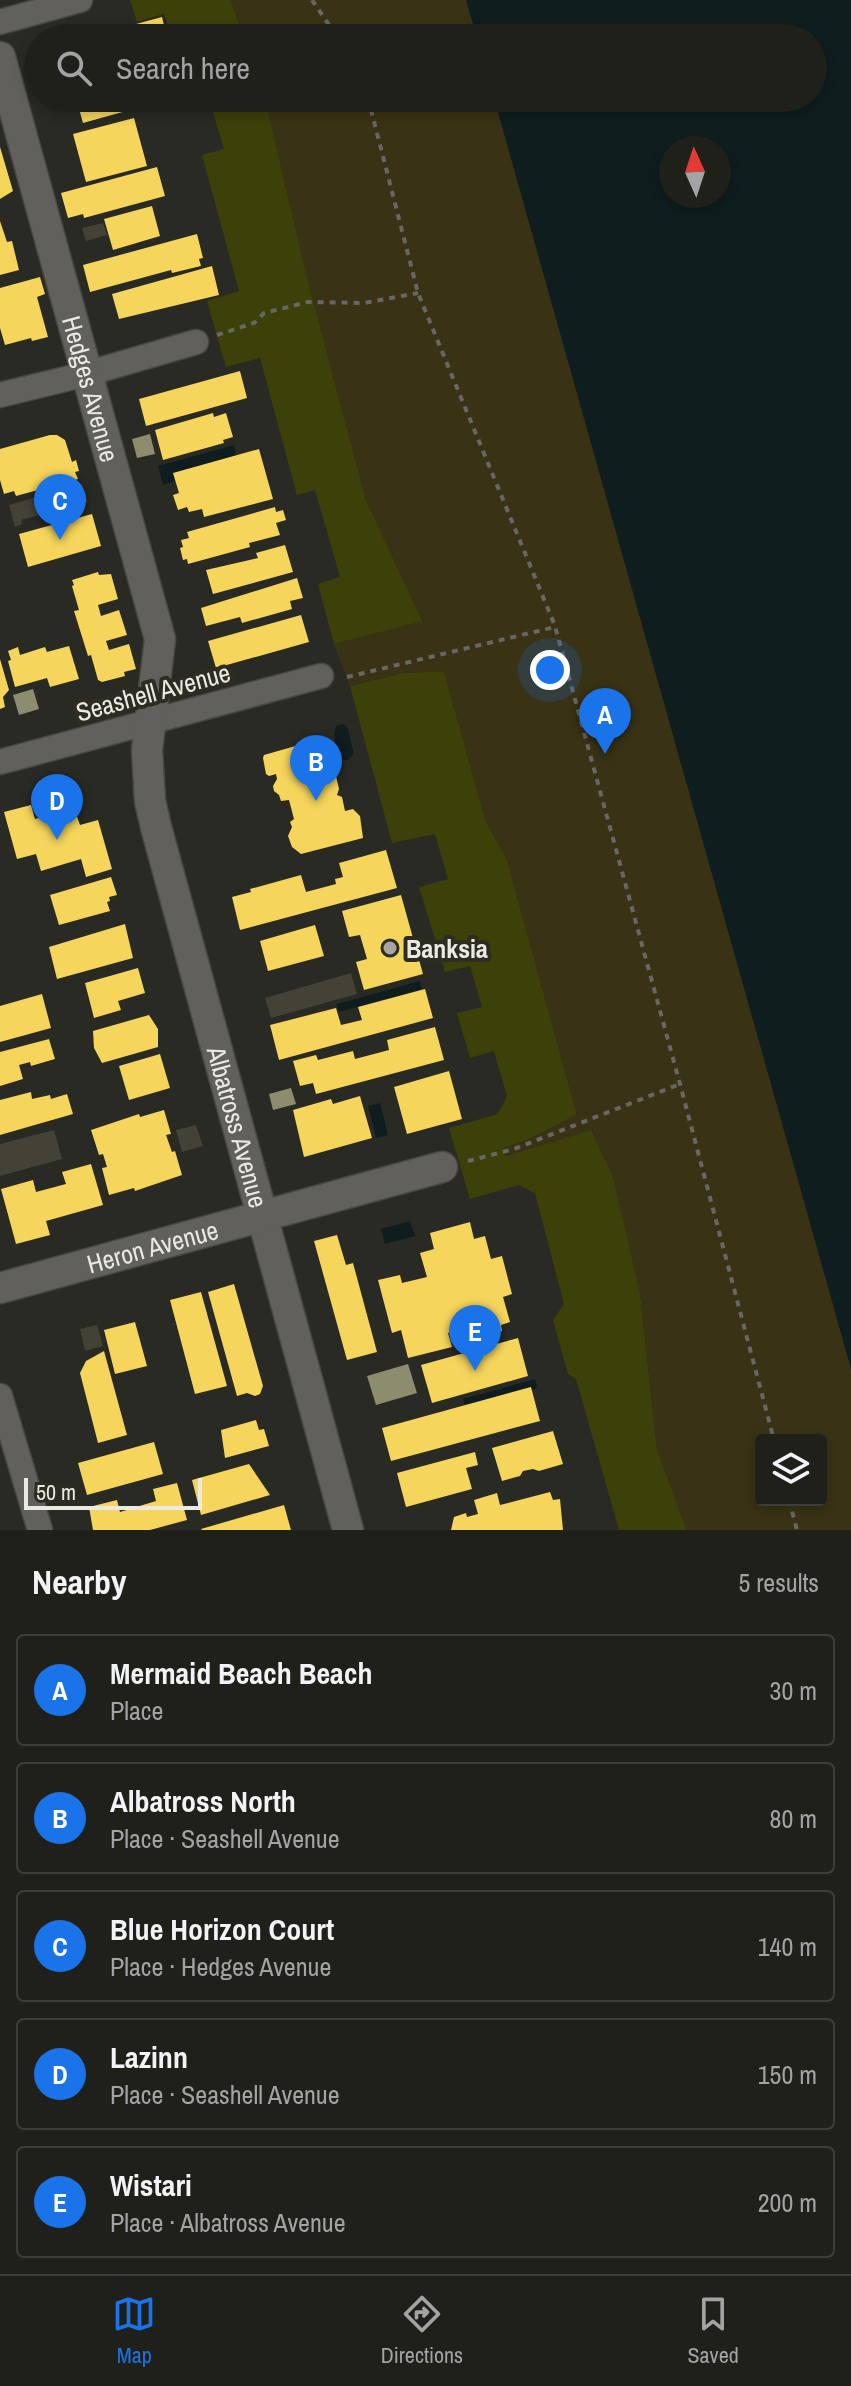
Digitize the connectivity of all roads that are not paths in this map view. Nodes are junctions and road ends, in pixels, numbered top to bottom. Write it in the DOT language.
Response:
graph roads {
  1 [pos="80,0"];
  2 [pos="0,22"];
  3 [pos="0,57"];
  4 [pos="196,342"];
  5 [pos="86,374"];
  6 [pos="0,395"];
  7 [pos="321,676"];
  8 [pos="151,721"];
  9 [pos="0,762"];
  10 [pos="442,1167"];
  11 [pos="263,1217"];
  12 [pos="0,1288"];
  13 [pos="0,1396"];
  14 [pos="40,1530"];
  15 [pos="348,1530"];
  1 -- 2 [label="street"];
  3 -- 5 [label="street, Hedges Avenue"];
  4 -- 5 [label="street"];
  5 -- 6 [label="street"];
  5 -- 8 [label="street, Hedges Avenue"];
  7 -- 8 [label="street, Seashell Avenue"];
  8 -- 9 [label="street, Seashell Avenue"];
  8 -- 11 [label="street, Albatross Avenue"];
  10 -- 11 [label="street, Heron Avenue"];
  11 -- 12 [label="street, Heron Avenue"];
  11 -- 15 [label="street, Albatross Avenue"];
  13 -- 14 [label="street"];
}
